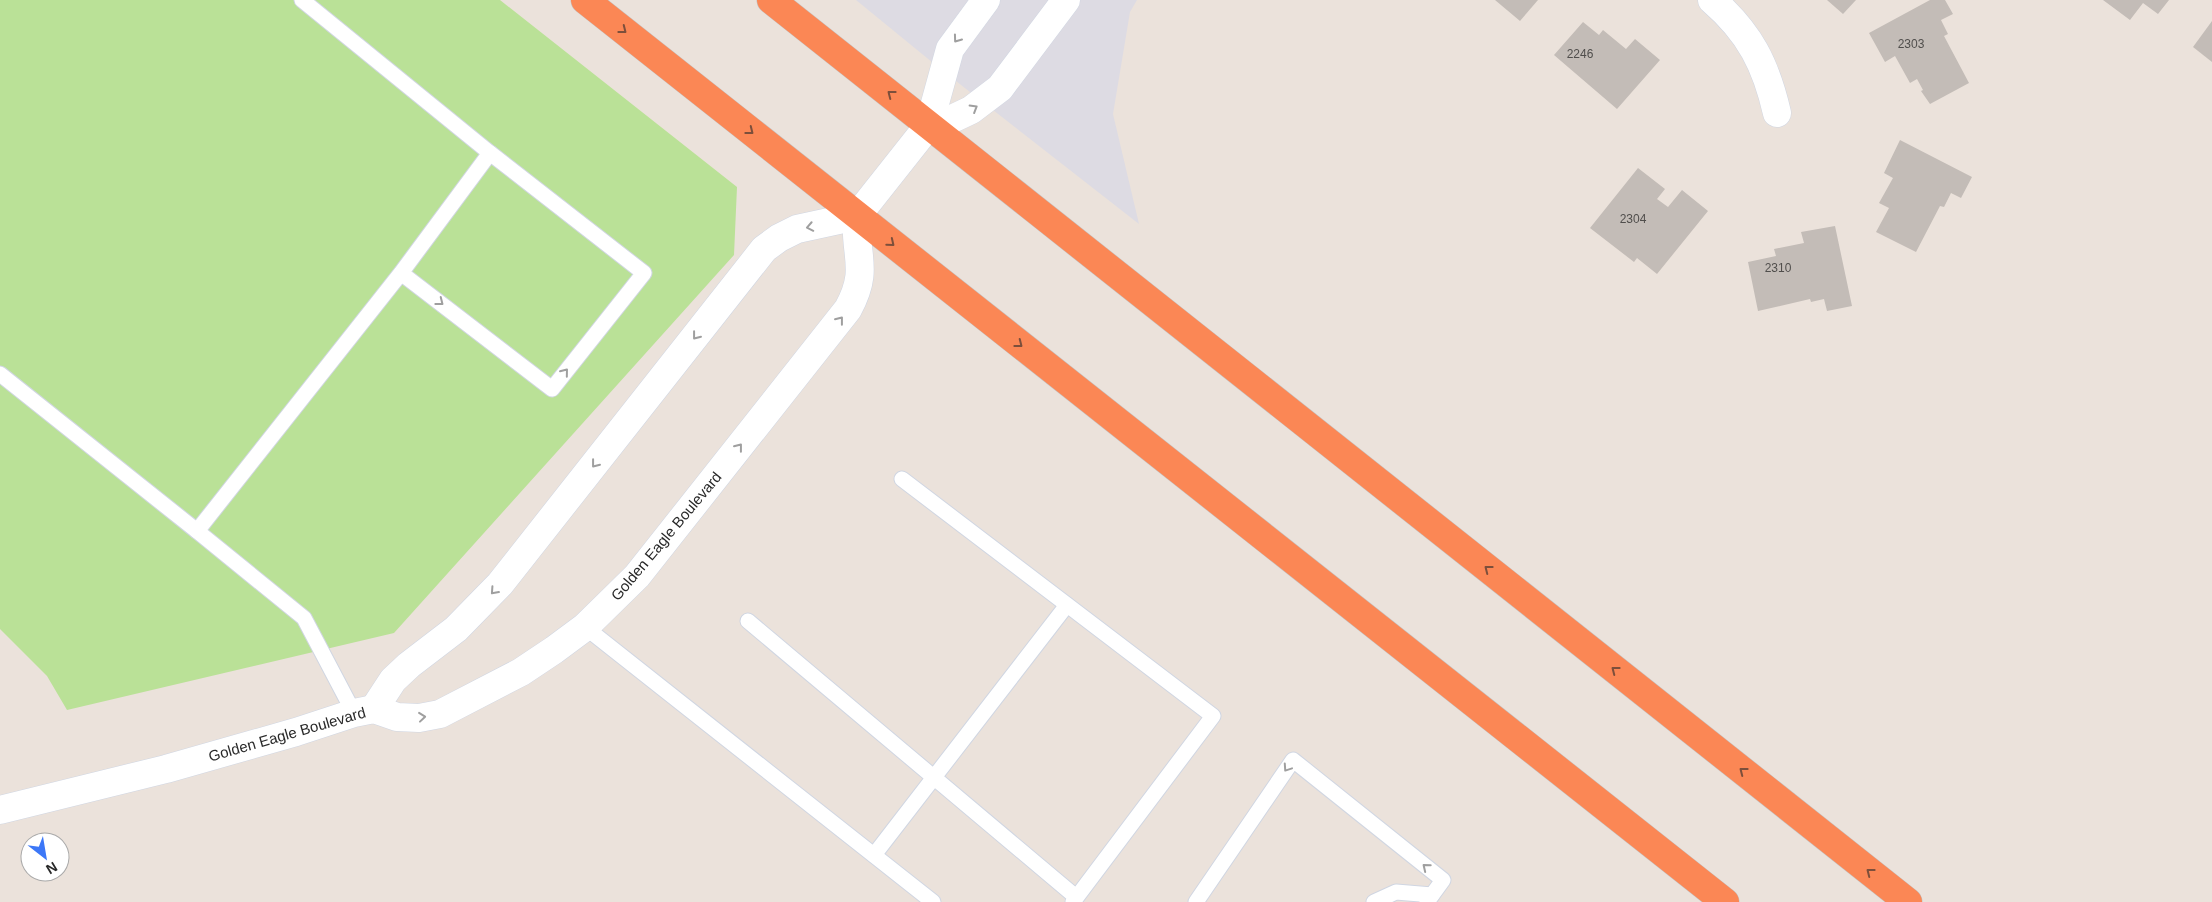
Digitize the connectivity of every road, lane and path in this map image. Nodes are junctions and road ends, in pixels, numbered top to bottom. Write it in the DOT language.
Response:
graph roads {
  1 [pos="302,0"];
  2 [pos="585,0"];
  3 [pos="771,0"];
  4 [pos="986,0"];
  5 [pos="1066,0"];
  6 [pos="1712,0"];
  7 [pos="1777,113"];
  8 [pos="929,124"];
  9 [pos="490,153"];
  10 [pos="857,216"];
  11 [pos="401,273"];
  12 [pos="0,374"];
  13 [pos="902,479"];
  14 [pos="197,531"];
  15 [pos="1067,606"];
  16 [pos="748,621"];
  17 [pos="585,627"];
  18 [pos="364,711"];
  19 [pos="934,777"];
  20 [pos="0,810"];
  21 [pos="874,855"];
  22 [pos="1075,899"];
  23 [pos="1429,899"];
  24 [pos="933,902"];
  25 [pos="1196,902"];
  26 [pos="1374,902"];
  27 [pos="1725,902"];
  28 [pos="1908,902"];
  1 -- 9 [label="lane"];
  2 -- 10 [label="highway, one-way"];
  8 -- 3 [label="highway, one-way"];
  4 -- 8 [label="street, one-way"];
  8 -- 5 [label="street, one-way"];
  6 -- 7 [label="street"];
  8 -- 10 [label="street"];
  28 -- 8 [label="highway, one-way"];
  9 -- 11 [label="lane"];
  11 -- 9 [label="lane, one-way"];
  17 -- 10 [label="street, Golden Eagle Boulevard, one-way"];
  10 -- 18 [label="street, one-way"];
  10 -- 27 [label="highway, one-way"];
  11 -- 14 [label="lane"];
  12 -- 14 [label="lane"];
  13 -- 15 [label="lane"];
  14 -- 18 [label="lane"];
  15 -- 19 [label="lane"];
  15 -- 22 [label="lane"];
  16 -- 19 [label="lane"];
  18 -- 17 [label="street, Golden Eagle Boulevard, one-way"];
  17 -- 21 [label="lane"];
  18 -- 20 [label="street, Golden Eagle Boulevard"];
  19 -- 21 [label="lane"];
  19 -- 22 [label="lane"];
  21 -- 24 [label="lane"];
  23 -- 25 [label="lane, one-way"];
  23 -- 26 [label="lane"];
}
